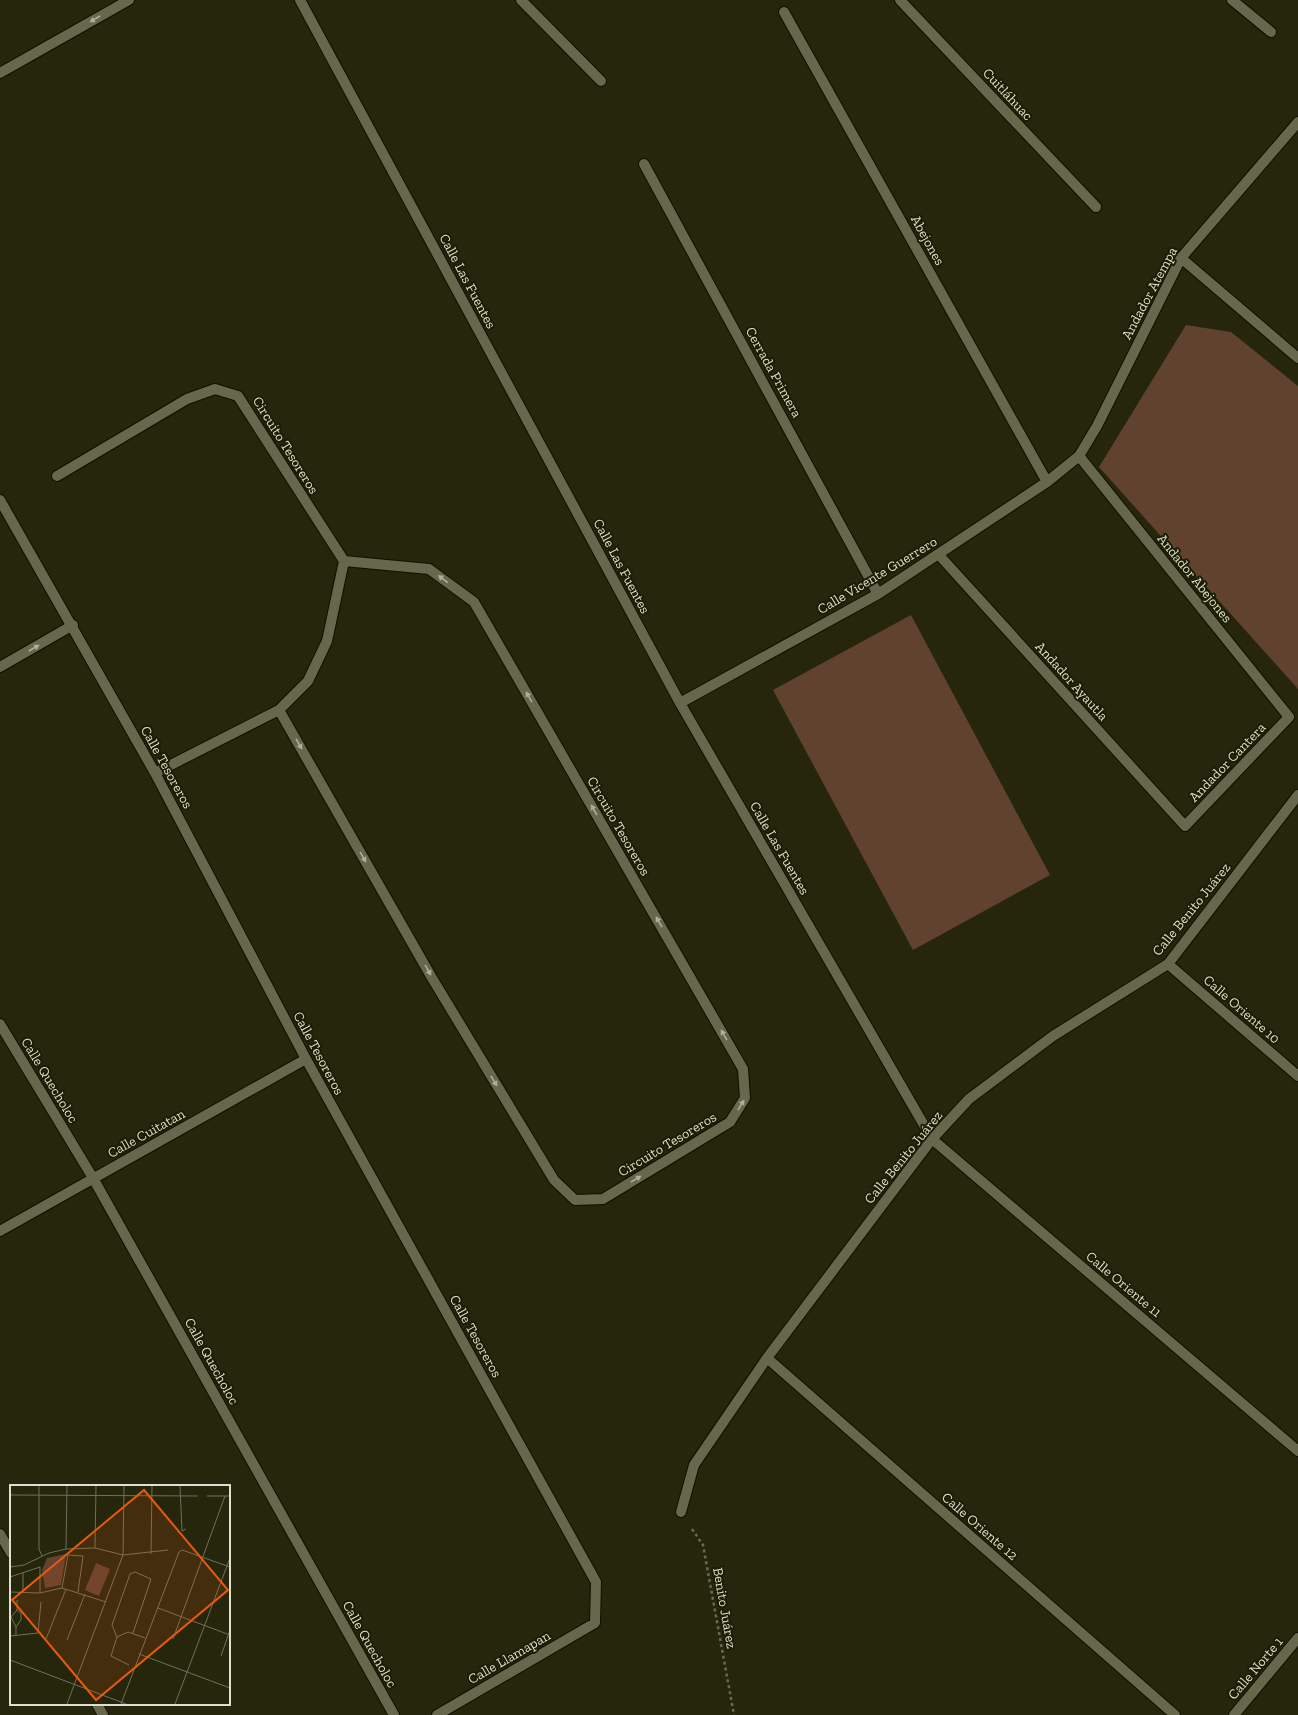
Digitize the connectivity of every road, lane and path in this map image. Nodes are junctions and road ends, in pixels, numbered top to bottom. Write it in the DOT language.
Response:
graph roads {
  1 [pos="129,0"];
  2 [pos="300,0"];
  3 [pos="521,0"];
  4 [pos="900,0"];
  5 [pos="1232,0"];
  6 [pos="784,12"];
  7 [pos="1271,32"];
  8 [pos="1,70"];
  9 [pos="601,81"];
  10 [pos="1296,129"];
  11 [pos="644,164"];
  12 [pos="1096,208"];
  13 [pos="1181,258"];
  14 [pos="1298,358"];
  15 [pos="1079,456"];
  16 [pos="57,476"];
  17 [pos="1047,482"];
  18 [pos="0,500"];
  19 [pos="939,555"];
  20 [pos="344,561"];
  21 [pos="878,594"];
  22 [pos="73,625"];
  23 [pos="0,667"];
  24 [pos="680,703"];
  25 [pos="279,710"];
  26 [pos="1289,717"];
  27 [pos="155,773"];
  28 [pos="1298,795"];
  29 [pos="1185,826"];
  30 [pos="1168,964"];
  31 [pos="0,1024"];
  32 [pos="306,1059"];
  33 [pos="1298,1076"];
  34 [pos="932,1139"];
  35 [pos="93,1178"];
  36 [pos="0,1231"];
  37 [pos="767,1358"];
  38 [pos="1298,1451"];
  39 [pos="681,1512"];
  40 [pos="0,1534"];
  41 [pos="10,1551"];
  42 [pos="595,1623"];
  43 [pos="1298,1638"];
  44 [pos="98,1705"];
  45 [pos="103,1715"];
  46 [pos="394,1715"];
  47 [pos="437,1715"];
  48 [pos="734,1715"];
  49 [pos="1174,1715"];
  50 [pos="1234,1715"];
  1 -- 8 [label="street, one-way"];
  2 -- 24 [label="street, Calle Las Fuentes"];
  3 -- 9 [label="street"];
  4 -- 12 [label="street, Cuitláhuac"];
  5 -- 7 [label="street"];
  6 -- 17 [label="street, Abejones"];
  10 -- 13 [label="street, Andador Atempa"];
  11 -- 21 [label="street, Cerrada Primera"];
  13 -- 14 [label="street"];
  13 -- 15 [label="street, Andador Atempa"];
  15 -- 17 [label="street, Calle Vicente Guerrero"];
  15 -- 26 [label="street, Andador Abejones"];
  16 -- 20 [label="street, Circuito Tesoreros"];
  17 -- 19 [label="street, Calle Vicente Guerrero"];
  18 -- 22 [label="street, Calle Tesoreros"];
  19 -- 21 [label="street, Calle Vicente Guerrero"];
  19 -- 29 [label="street, Andador Ayautla"];
  20 -- 25 [label="street"];
  25 -- 20 [label="street, Circuito Tesoreros, one-way"];
  21 -- 24 [label="street, Calle Vicente Guerrero"];
  23 -- 22 [label="street, one-way"];
  22 -- 27 [label="street, Calle Tesoreros"];
  24 -- 34 [label="street, Calle Las Fuentes"];
  25 -- 27 [label="street"];
  26 -- 29 [label="street, Andador Cantera"];
  27 -- 32 [label="street, Calle Tesoreros"];
  28 -- 30 [label="street, Calle Benito Juárez"];
  30 -- 33 [label="street, Calle Oriente 10"];
  30 -- 34 [label="street, Calle Benito Juárez"];
  31 -- 35 [label="street, Calle Quecholoc"];
  32 -- 35 [label="street, Calle Cuitatan"];
  32 -- 42 [label="street, Calle Tesoreros"];
  34 -- 37 [label="street, Calle Benito Juárez"];
  34 -- 38 [label="street, Calle Oriente 11"];
  35 -- 36 [label="street, Calle Cuitatan"];
  35 -- 46 [label="street, Calle Quecholoc"];
  37 -- 39 [label="street, Calle Benito Juárez"];
  37 -- 49 [label="street, Calle Oriente 12"];
  39 -- 48 [label="path, Benito Juárez"];
  40 -- 41 [label="street"];
  42 -- 47 [label="street, Calle Llamapan"];
  43 -- 50 [label="street, Calle Norte 1"];
  44 -- 45 [label="street"];
}
